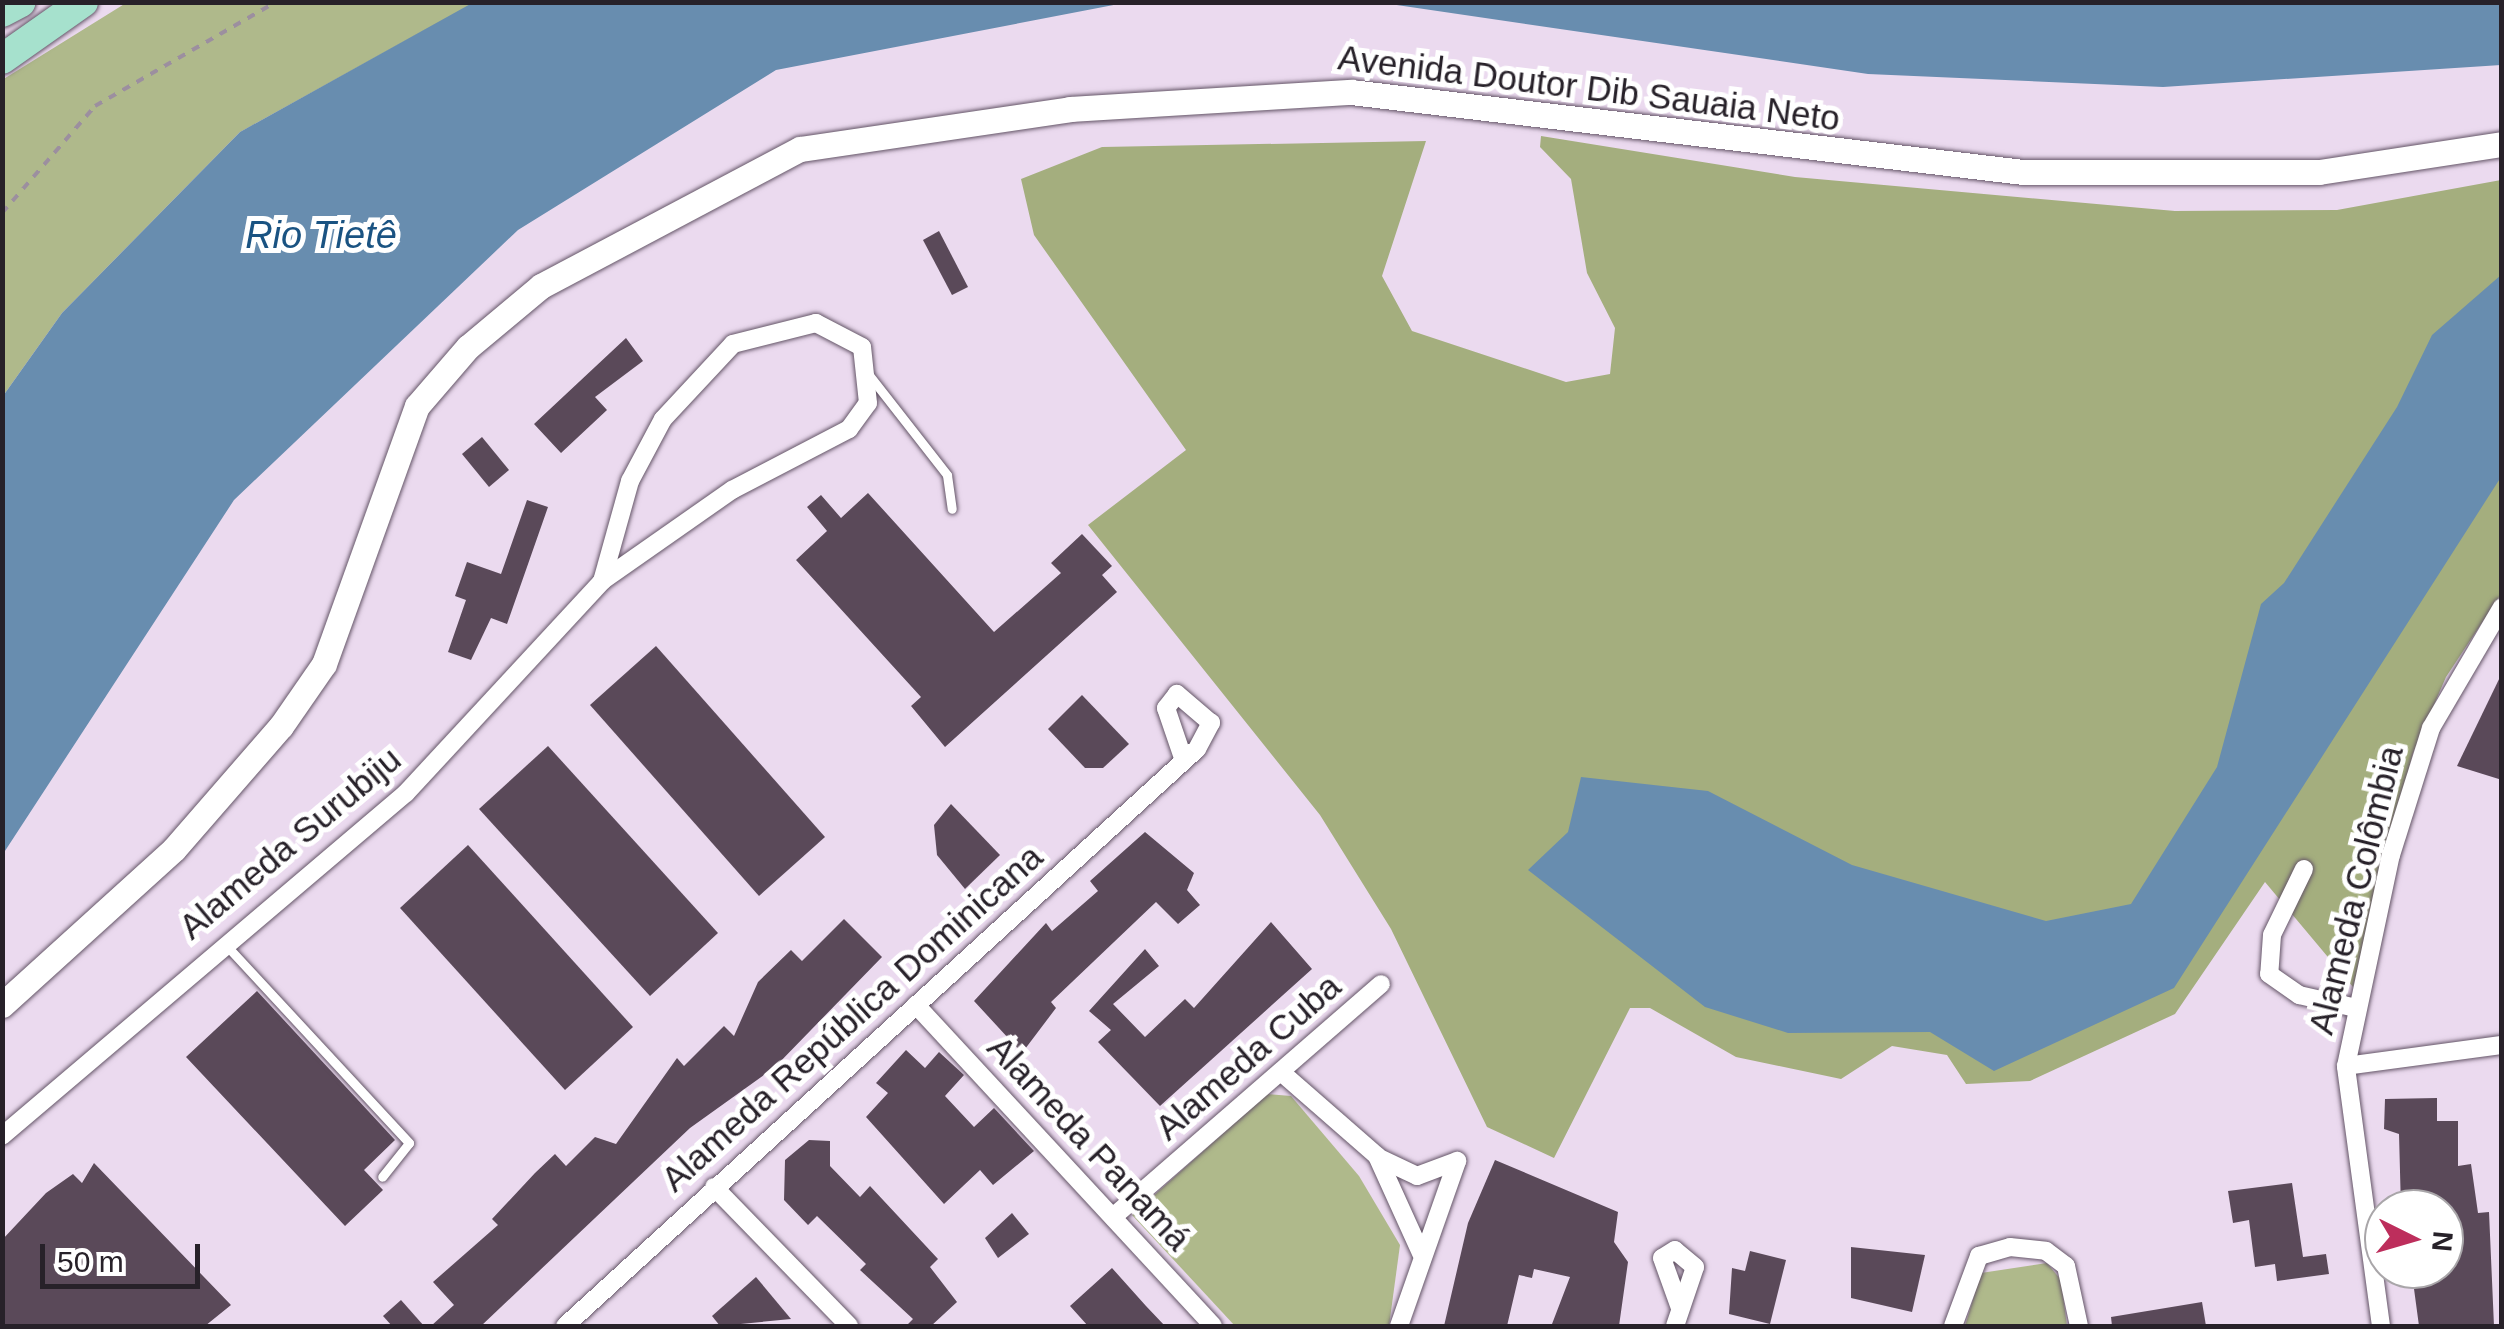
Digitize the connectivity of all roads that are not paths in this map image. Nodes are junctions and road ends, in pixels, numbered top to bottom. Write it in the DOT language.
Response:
graph roads {
  1 [pos="21,2"];
  2 [pos="84,2"];
  3 [pos="2,12"];
  4 [pos="2,59"];
  5 [pos="2502,144"];
  6 [pos="870,374"];
  7 [pos="952,509"];
  8 [pos="602,581"];
  9 [pos="2502,606"];
  10 [pos="1183,758"];
  11 [pos="2304,869"];
  12 [pos="223,942"];
  13 [pos="1381,984"];
  14 [pos="916,1004"];
  15 [pos="2,1005"];
  16 [pos="2356,1008"];
  17 [pos="2502,1045"];
  18 [pos="2346,1066"];
  19 [pos="1282,1073"];
  20 [pos="2,1136"];
  21 [pos="1377,1156"];
  22 [pos="382,1177"];
  23 [pos="714,1187"];
  24 [pos="1113,1217"];
  25 [pos="1420,1253"];
  26 [pos="566,1326"];
  27 [pos="849,1326"];
  28 [pos="1213,1326"];
  29 [pos="1399,1326"];
  30 [pos="1953,1326"];
  31 [pos="2080,1326"];
  32 [pos="2382,1326"];
  1 -- 3 [label="main road"];
  2 -- 4 [label="main road"];
  5 -- 15 [label="main road, Avenida Doutor Dib Sauaia Neto"];
  6 -- 7 [label="lane"];
  6 -- 8 [label="street, Alameda Surubiju"];
  6 -- 8 [label="street, Alameda Surubiju"];
  8 -- 12 [label="street, Alameda Surubiju"];
  9 -- 16 [label="street, Alameda Colômbia"];
  10 -- 14 [label="street, Alameda República Dominicana"];
  11 -- 16 [label="street"];
  12 -- 20 [label="street, Alameda Surubiju"];
  12 -- 22 [label="lane"];
  13 -- 19 [label="street, Alameda Cuba"];
  14 -- 23 [label="street, Alameda República Dominicana"];
  14 -- 24 [label="street, Alameda Panamá"];
  16 -- 18 [label="street, Alameda Colômbia"];
  17 -- 18 [label="street"];
  18 -- 32 [label="street, Alameda Colômbia"];
  19 -- 21 [label="street"];
  19 -- 24 [label="street, Alameda Cuba"];
  21 -- 25 [label="street"];
  21 -- 25 [label="street"];
  23 -- 26 [label="street, Alameda República Dominicana"];
  23 -- 27 [label="street"];
  24 -- 28 [label="street, Alameda Panamá"];
  25 -- 29 [label="street"];
  30 -- 31 [label="street"];
}
